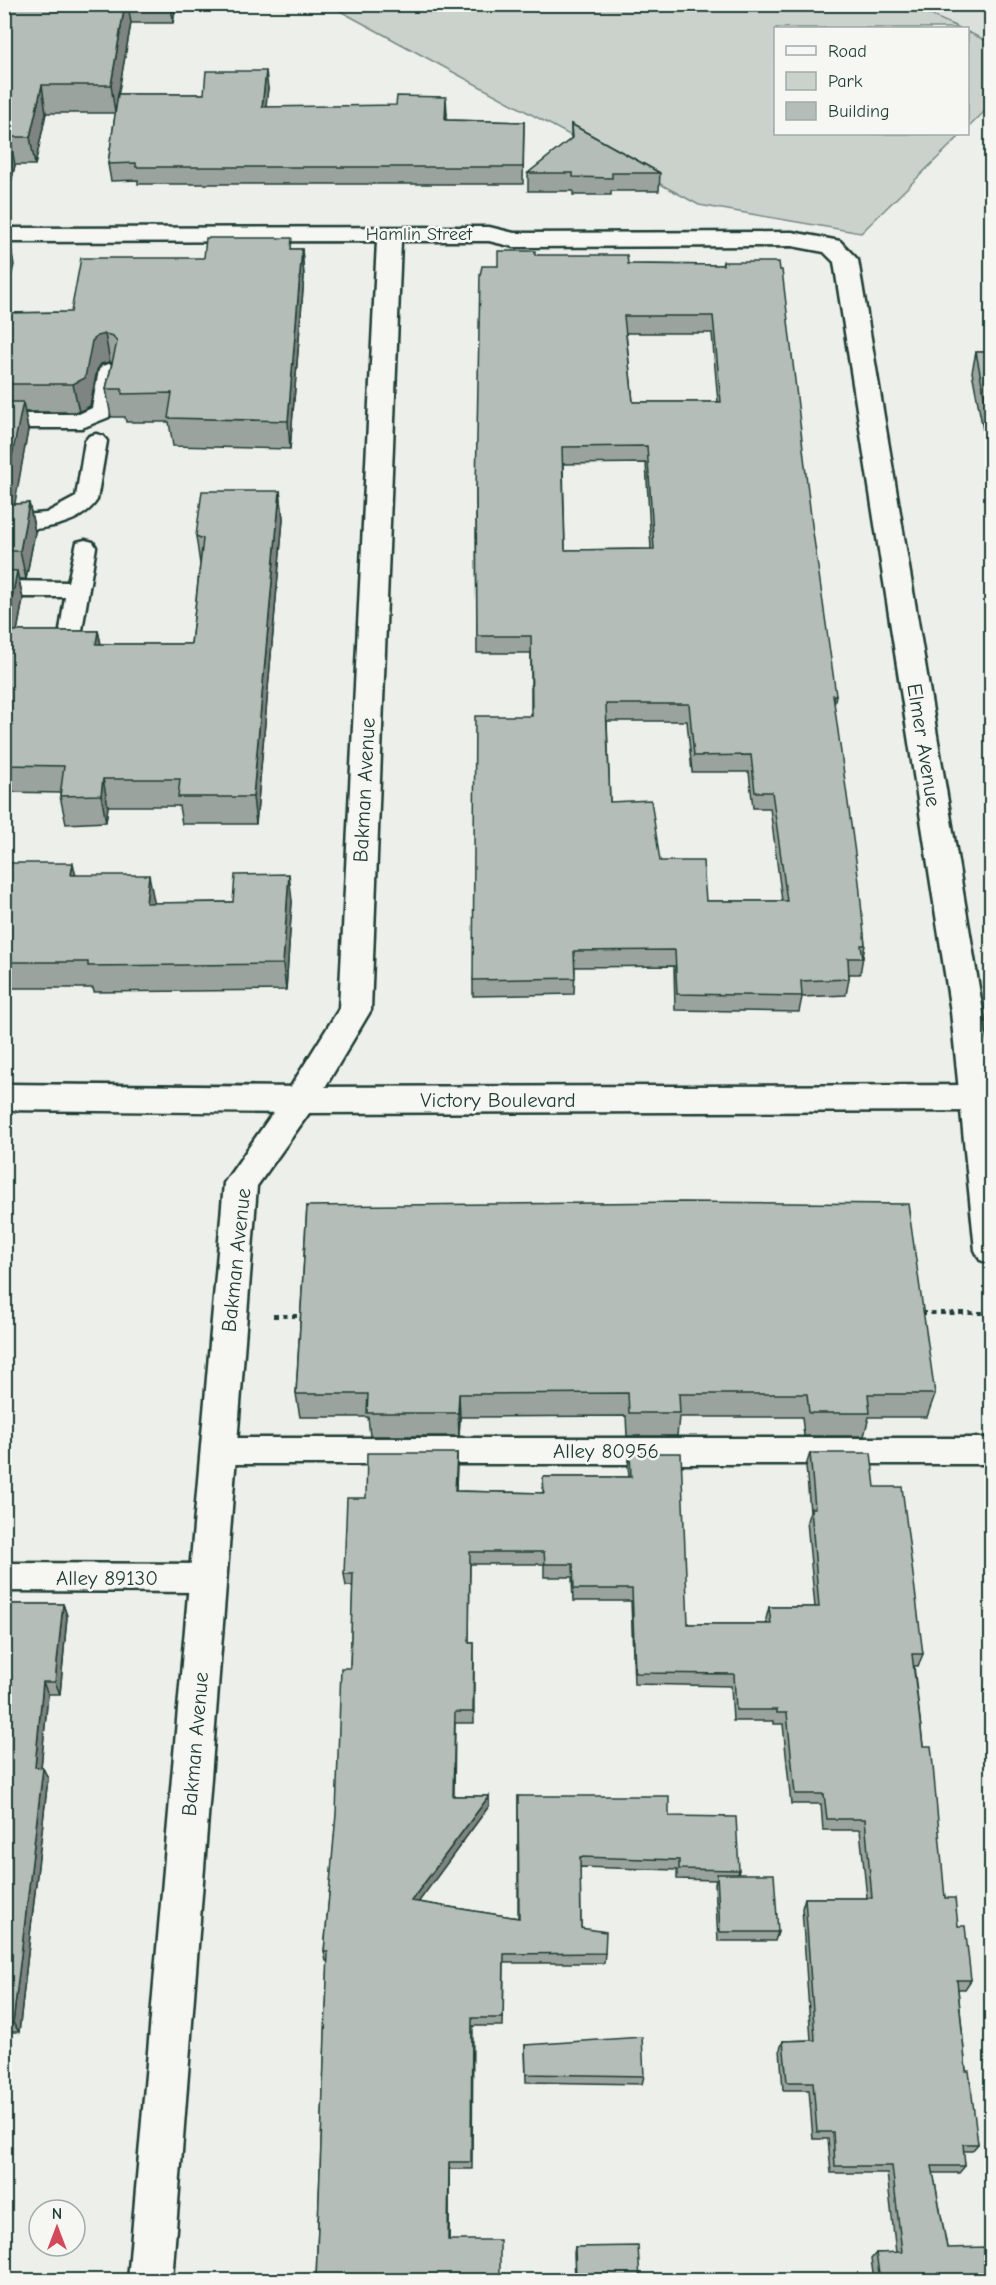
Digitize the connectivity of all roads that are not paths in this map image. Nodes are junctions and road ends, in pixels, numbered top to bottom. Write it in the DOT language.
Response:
graph roads {
  1 [pos="389,234"];
  2 [pos="4,235"];
  3 [pos="832,246"];
  4 [pos="109,370"];
  5 [pos="4,421"];
  6 [pos="96,441"];
  7 [pos="4,524"];
  8 [pos="85,547"];
  9 [pos="4,589"];
  10 [pos="78,590"];
  11 [pos="71,630"];
  12 [pos="4,1097"];
  13 [pos="984,1098"];
  14 [pos="300,1100"];
  15 [pos="992,1250"];
  16 [pos="220,1451"];
  17 [pos="992,1451"];
  18 [pos="4,1577"];
  19 [pos="209,1578"];
  20 [pos="150,2280"];
  1 -- 2 [label="street, Hamlin Street"];
  1 -- 3 [label="street, Hamlin Street"];
  1 -- 14 [label="street, Bakman Avenue"];
  3 -- 13 [label="street, Elmer Avenue"];
  4 -- 5 [label="lane"];
  6 -- 7 [label="lane"];
  8 -- 10 [label="lane"];
  9 -- 10 [label="lane"];
  10 -- 11 [label="lane"];
  12 -- 14 [label="street, Victory Boulevard"];
  13 -- 14 [label="street, Victory Boulevard"];
  13 -- 15 [label="street, Elmer Avenue"];
  14 -- 16 [label="street, Bakman Avenue"];
  16 -- 17 [label="lane, Alley 80956"];
  16 -- 19 [label="street, Bakman Avenue"];
  18 -- 19 [label="lane, Alley 89130"];
  19 -- 20 [label="street, Bakman Avenue"];
}
